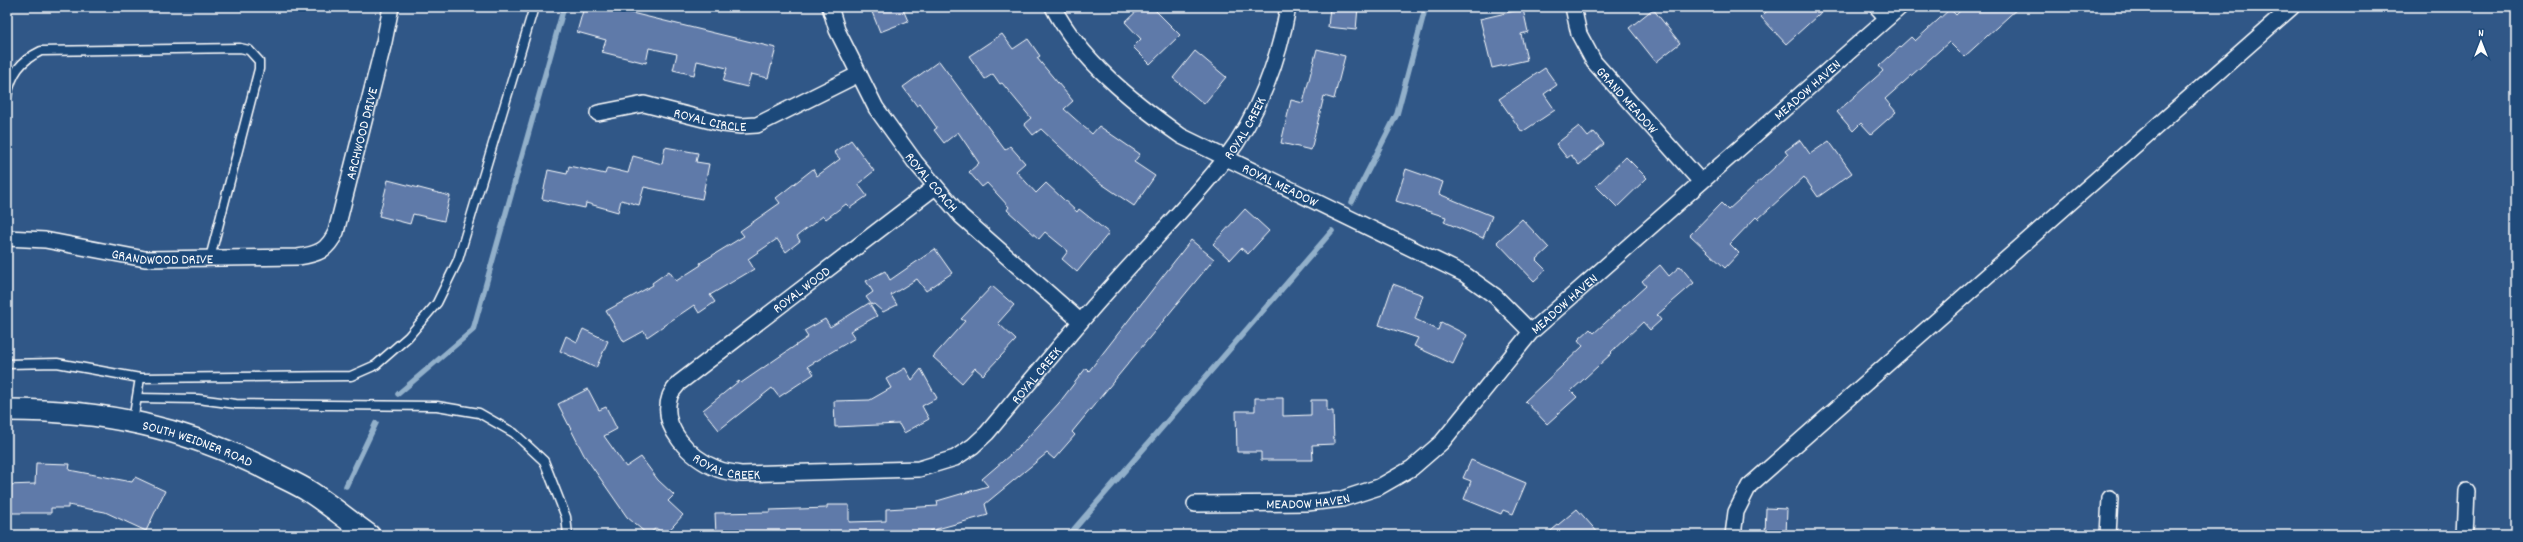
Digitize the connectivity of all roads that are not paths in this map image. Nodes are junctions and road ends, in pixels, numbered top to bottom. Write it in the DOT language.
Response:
graph roads {
  1 [pos="391,7"];
  2 [pos="534,7"];
  3 [pos="830,7"];
  4 [pos="1053,7"];
  5 [pos="1288,7"];
  6 [pos="1573,7"];
  7 [pos="1900,7"];
  8 [pos="2292,7"];
  9 [pos="1882,13"];
  10 [pos="859,74"];
  11 [pos="7,96"];
  12 [pos="598,113"];
  13 [pos="1225,159"];
  14 [pos="1701,182"];
  15 [pos="935,187"];
  16 [pos="7,238"];
  17 [pos="319,254"];
  18 [pos="210,258"];
  19 [pos="1080,322"];
  20 [pos="1531,332"];
  21 [pos="7,364"];
  22 [pos="140,378"];
  23 [pos="670,395"];
  24 [pos="137,398"];
  25 [pos="7,410"];
  26 [pos="133,421"];
  27 [pos="2467,491"];
  28 [pos="2110,498"];
  29 [pos="1195,504"];
  30 [pos="369,535"];
  31 [pos="568,535"];
  32 [pos="1733,535"];
  33 [pos="2108,535"];
  34 [pos="2464,535"];
  1 -- 17 [label="street, ARCHWOOD DRIVE"];
  2 -- 22 [label="lane"];
  3 -- 10 [label="street, ROYAL COACH"];
  4 -- 13 [label="street, ROYAL MEADOW"];
  5 -- 13 [label="street, ROYAL CREEK"];
  6 -- 14 [label="street, GRAND MEADOW"];
  7 -- 9 [label="street, MEADOW HAVEN"];
  8 -- 32 [label="street"];
  9 -- 14 [label="street, MEADOW HAVEN"];
  10 -- 12 [label="street, ROYAL CIRCLE"];
  10 -- 15 [label="street, ROYAL COACH"];
  11 -- 18 [label="lane"];
  13 -- 19 [label="street, ROYAL CREEK"];
  13 -- 20 [label="street, ROYAL MEADOW"];
  14 -- 20 [label="street, MEADOW HAVEN"];
  15 -- 19 [label="street, ROYAL COACH"];
  15 -- 23 [label="street, ROYAL WOOD"];
  16 -- 18 [label="street, GRANDWOOD DRIVE"];
  17 -- 18 [label="street, GRANDWOOD DRIVE"];
  19 -- 23 [label="street, ROYAL CREEK"];
  20 -- 29 [label="street, MEADOW HAVEN"];
  21 -- 22 [label="lane"];
  22 -- 24 [label="lane"];
  24 -- 26 [label="lane"];
  24 -- 31 [label="lane"];
  25 -- 26 [label="main road, SOUTH WEIDNER ROAD"];
  26 -- 30 [label="main road, SOUTH WEIDNER ROAD"];
  27 -- 34 [label="street"];
  28 -- 33 [label="street"];
}
